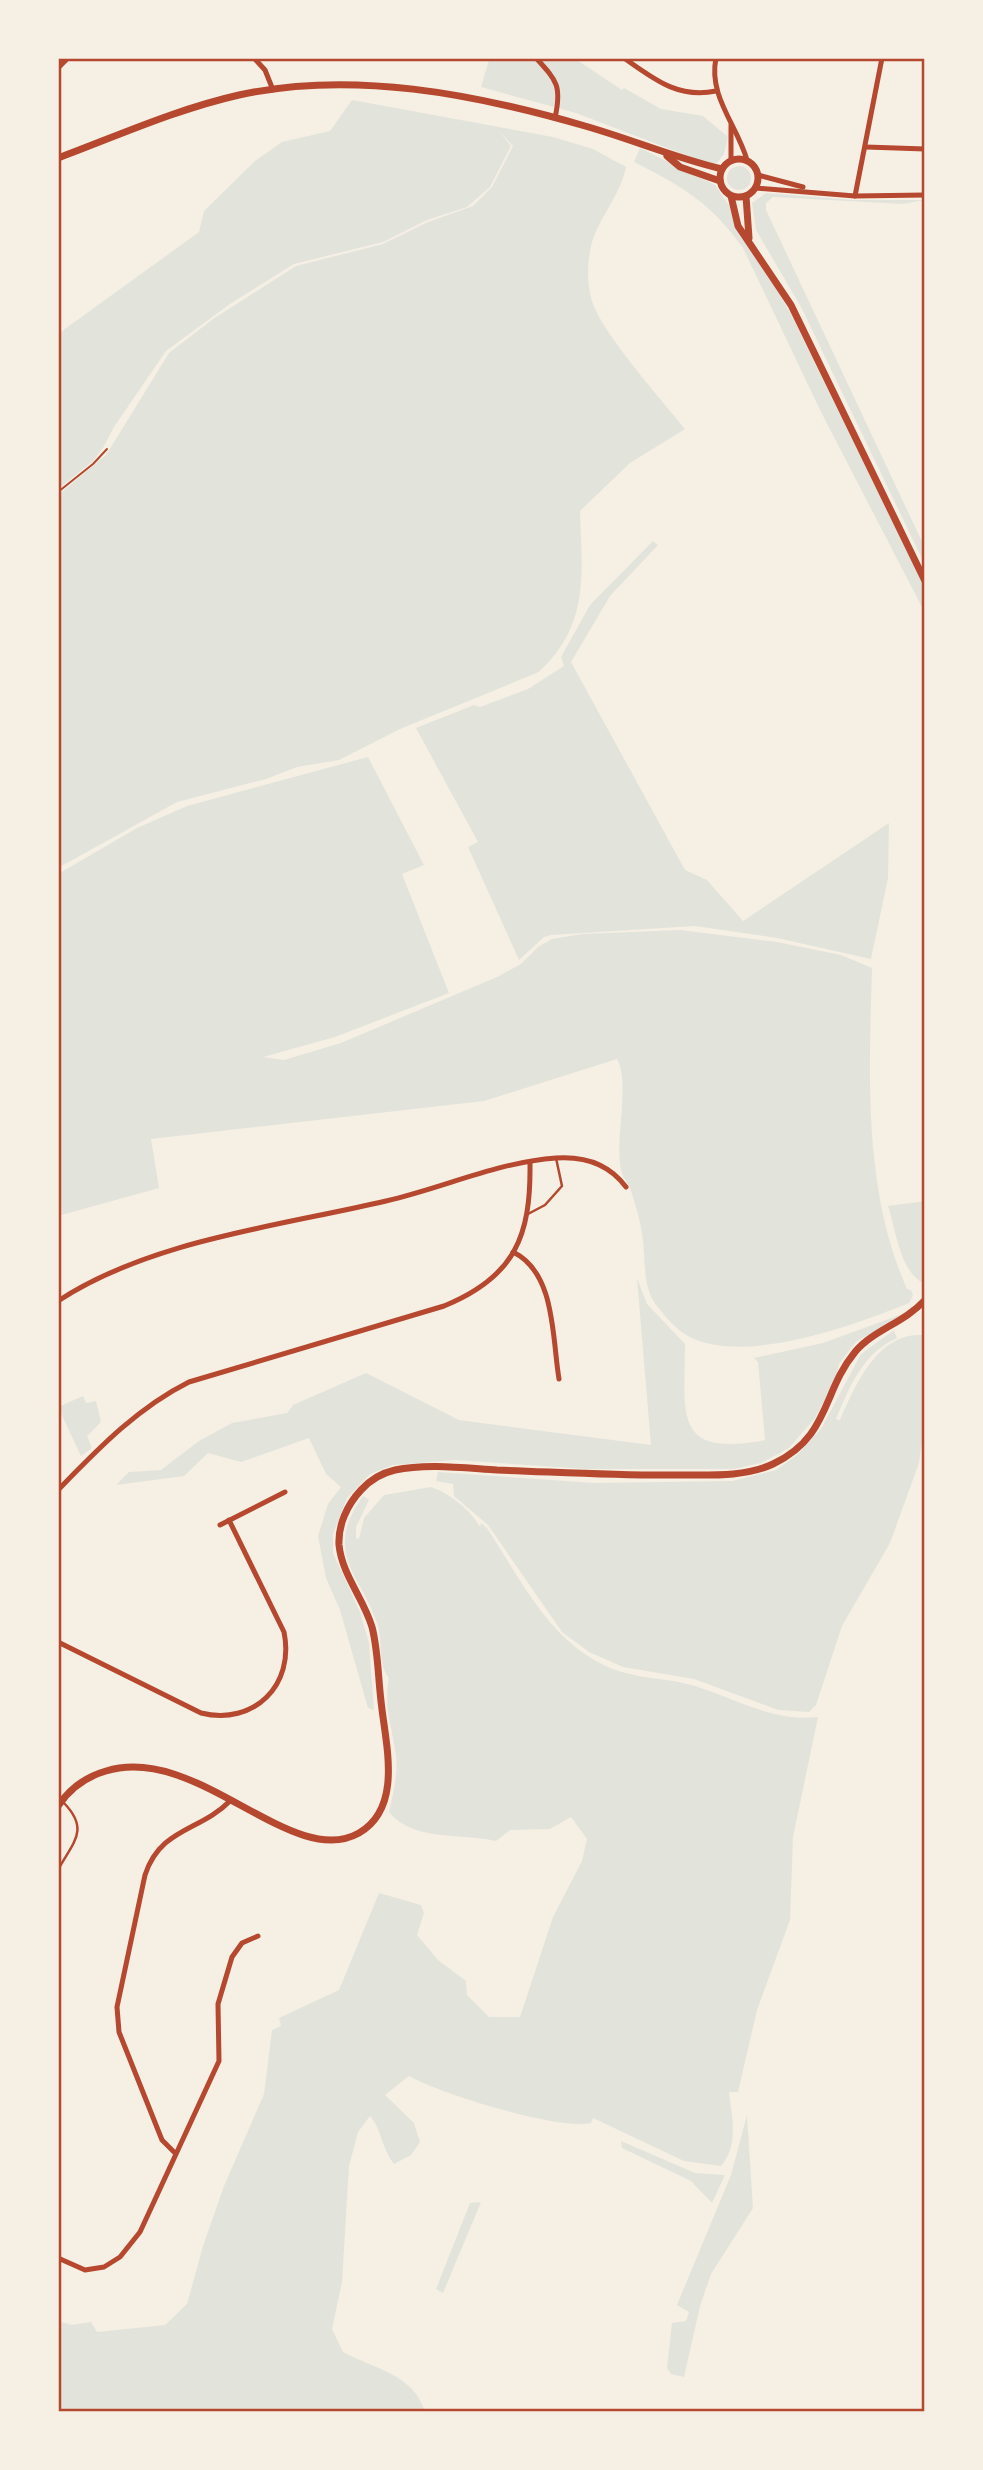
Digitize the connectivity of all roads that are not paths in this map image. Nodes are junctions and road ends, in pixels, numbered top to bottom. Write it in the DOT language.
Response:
graph roads {
  1 [pos="68,58"];
  2 [pos="254,58"];
  3 [pos="536,58"];
  4 [pos="624,58"];
  5 [pos="716,58"];
  6 [pos="882,58"];
  7 [pos="58,68"];
  8 [pos="273,90"];
  9 [pos="716,91"];
  10 [pos="555,118"];
  11 [pos="730,122"];
  12 [pos="866,147"];
  13 [pos="925,149"];
  14 [pos="666,155"];
  15 [pos="58,158"];
  16 [pos="731,160"];
  17 [pos="747,160"];
  18 [pos="722,169"];
  19 [pos="758,175"];
  20 [pos="720,181"];
  21 [pos="756,188"];
  22 [pos="813,190"];
  23 [pos="855,195"];
  24 [pos="925,195"];
  25 [pos="732,196"];
  26 [pos="746,196"];
  27 [pos="749,239"];
  28 [pos="925,581"];
  29 [pos="556,1158"];
  30 [pos="530,1163"];
  31 [pos="626,1187"];
  32 [pos="528,1214"];
  33 [pos="513,1252"];
  34 [pos="925,1300"];
  35 [pos="58,1301"];
  36 [pos="559,1379"];
  37 [pos="58,1490"];
  38 [pos="285,1492"];
  39 [pos="229,1521"];
  40 [pos="220,1525"];
  41 [pos="58,1642"];
  42 [pos="232,1799"];
  43 [pos="60,1804"];
  44 [pos="58,1870"];
  45 [pos="258,1936"];
  46 [pos="175,2152"];
  47 [pos="58,2258"];
  1 -- 7 [label="street"];
  2 -- 8 [label="street"];
  3 -- 10 [label="street"];
  4 -- 9 [label="street"];
  5 -- 9 [label="street"];
  6 -- 12 [label="street"];
  8 -- 10 [label="street"];
  8 -- 15 [label="street"];
  9 -- 11 [label="street"];
  10 -- 14 [label="street"];
  11 -- 16 [label="street"];
  11 -- 17 [label="street"];
  12 -- 13 [label="street"];
  12 -- 23 [label="street"];
  14 -- 18 [label="street"];
  14 -- 20 [label="street"];
  16 -- 17 [label="street"];
  16 -- 18 [label="street"];
  17 -- 19 [label="street"];
  18 -- 20 [label="street"];
  19 -- 21 [label="street"];
  19 -- 22 [label="street"];
  20 -- 25 [label="street"];
  21 -- 22 [label="street"];
  21 -- 26 [label="street"];
  22 -- 23 [label="street"];
  23 -- 24 [label="street"];
  25 -- 26 [label="street"];
  25 -- 27 [label="street"];
  26 -- 27 [label="street"];
  27 -- 28 [label="street"];
  29 -- 30 [label="street"];
  29 -- 31 [label="street"];
  29 -- 32 [label="lane"];
  30 -- 32 [label="street"];
  30 -- 35 [label="street"];
  32 -- 33 [label="street"];
  33 -- 36 [label="street"];
  33 -- 37 [label="street"];
  34 -- 42 [label="street"];
  38 -- 39 [label="street"];
  39 -- 40 [label="street"];
  39 -- 41 [label="street"];
  42 -- 43 [label="street"];
  42 -- 46 [label="street"];
  43 -- 44 [label="lane"];
  45 -- 46 [label="street"];
  46 -- 47 [label="street"];
}
